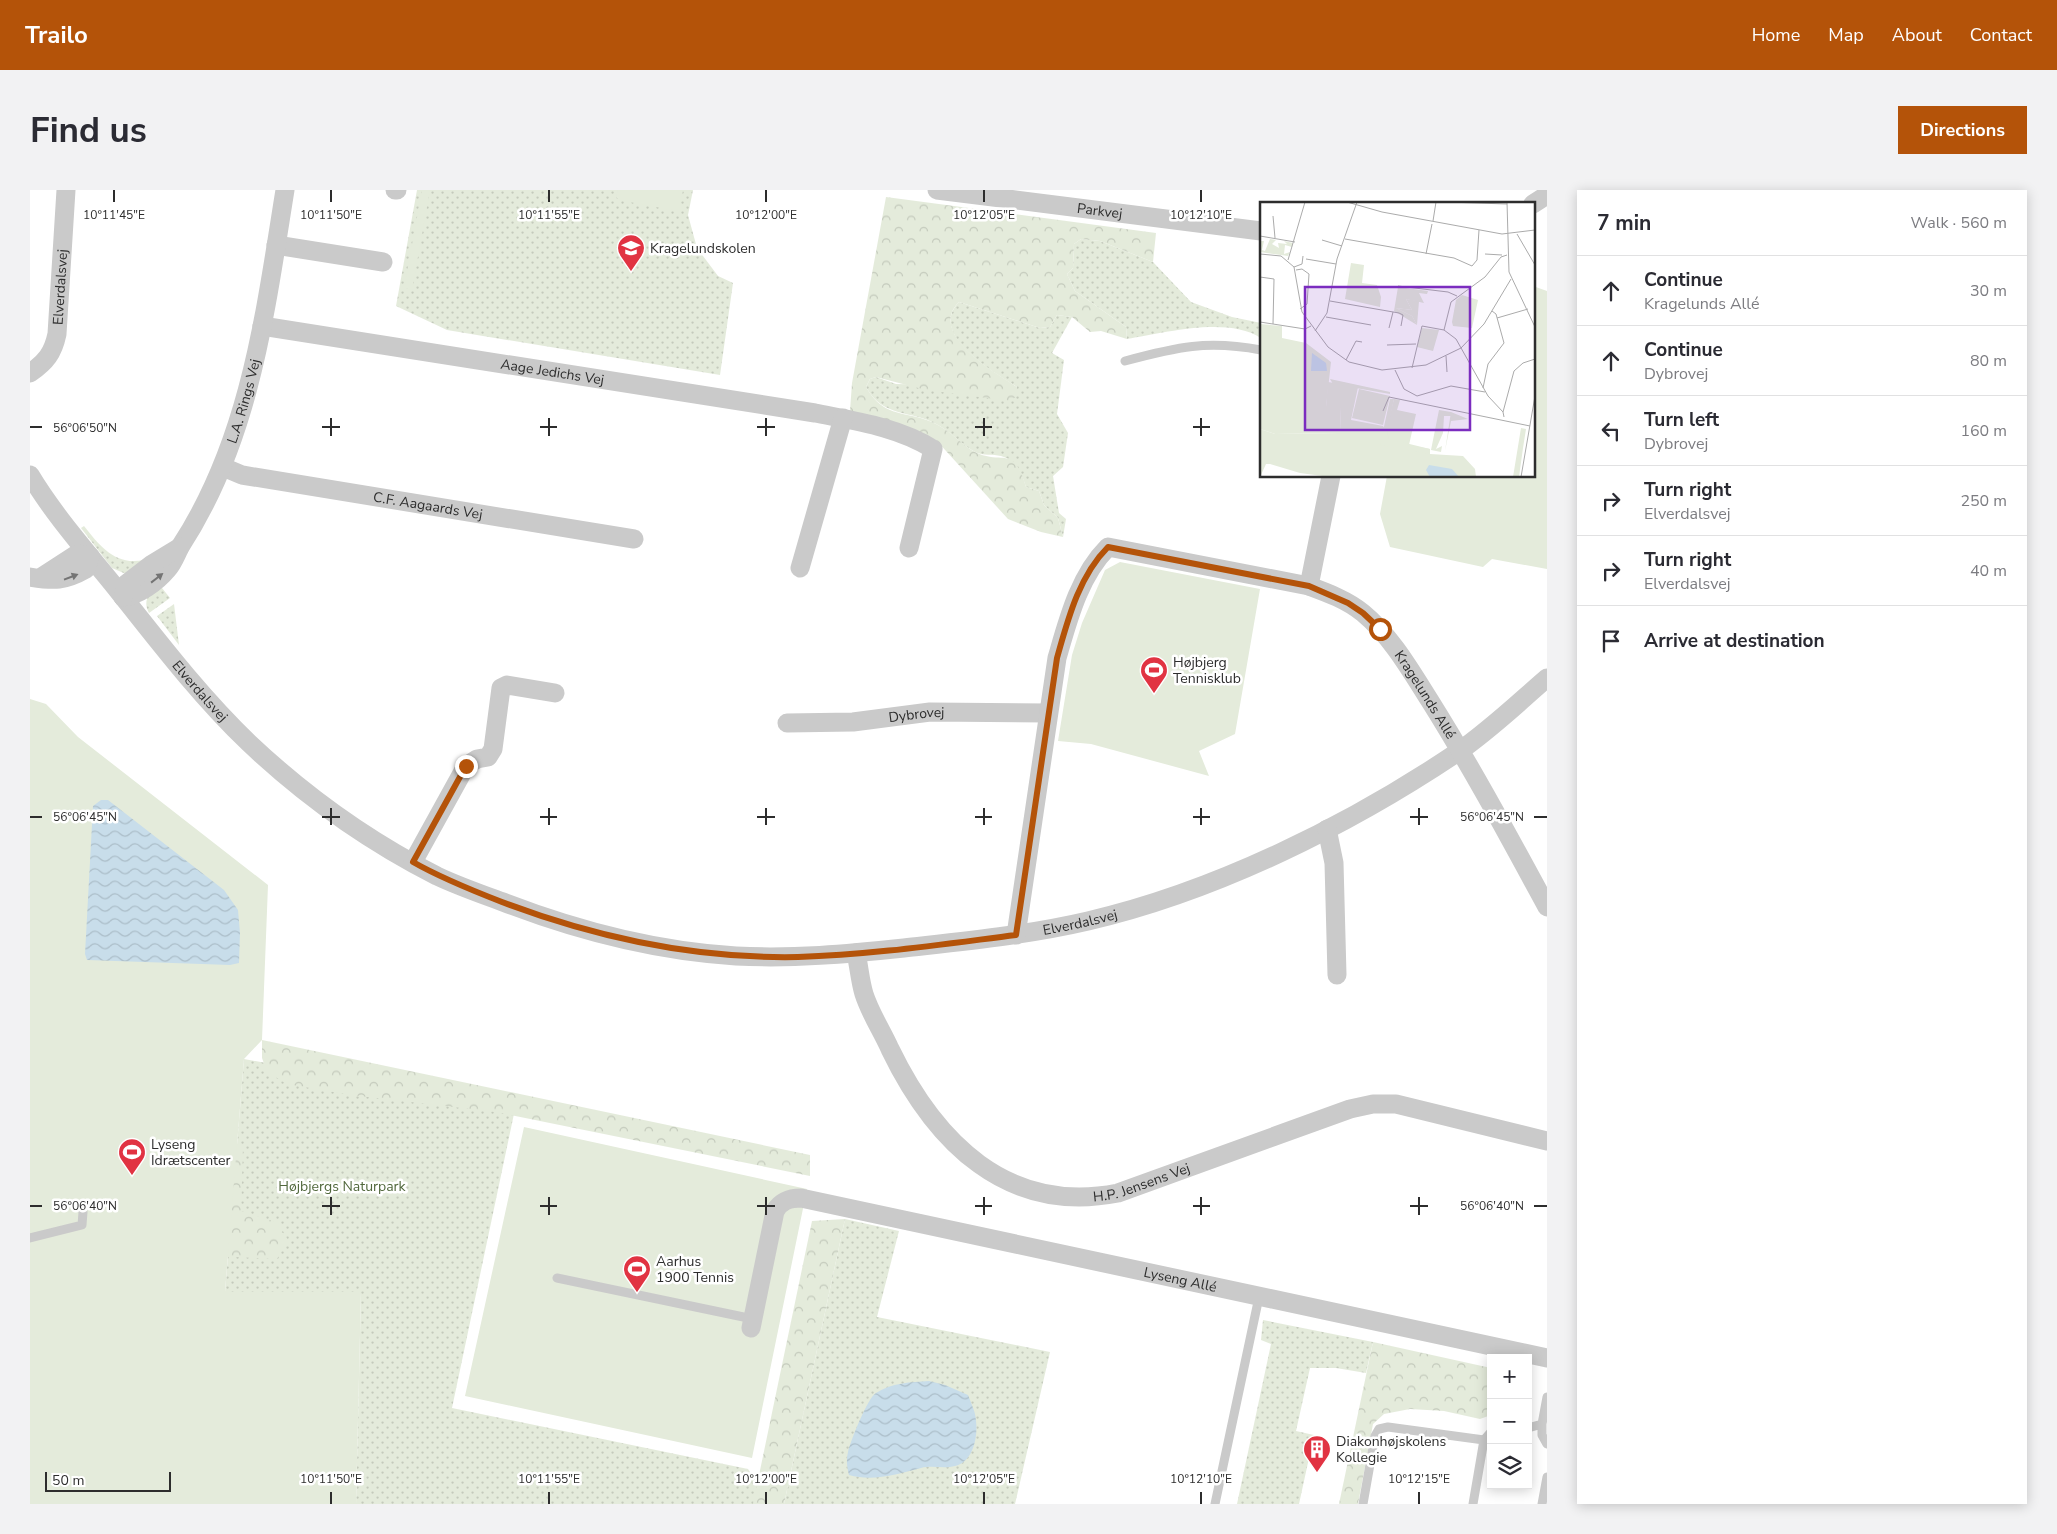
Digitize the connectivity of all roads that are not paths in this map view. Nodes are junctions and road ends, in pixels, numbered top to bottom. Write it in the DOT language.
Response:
graph roads {
  1 [pos="66,190"];
  2 [pos="285,190"];
  3 [pos="937,190"];
  4 [pos="1547,195"];
  5 [pos="1534,203"];
  6 [pos="1260,231"];
  7 [pos="276,245"];
  8 [pos="382,262"];
  9 [pos="262,326"];
  10 [pos="1260,350"];
  11 [pos="1125,361"];
  12 [pos="30,373"];
  13 [pos="843,418"];
  14 [pos="223,467"];
  15 [pos="30,475"];
  16 [pos="1331,478"];
  17 [pos="634,539"];
  18 [pos="909,548"];
  19 [pos="90,556"];
  20 [pos="800,568"];
  21 [pos="35,577"];
  22 [pos="1309,586"];
  23 [pos="123,597"];
  24 [pos="1547,678"];
  25 [pos="555,693"];
  26 [pos="1048,712"];
  27 [pos="787,723"];
  28 [pos="1461,750"];
  29 [pos="1327,829"];
  30 [pos="413,862"];
  31 [pos="1547,907"];
  32 [pos="1016,935"];
  33 [pos="856,953"];
  34 [pos="1337,975"];
  35 [pos="1547,1142"];
  36 [pos="83,1212"];
  37 [pos="30,1238"];
  38 [pos="558,1278"];
  39 [pos="1259,1297"];
  40 [pos="752,1323"];
  41 [pos="1547,1358"];
  42 [pos="1547,1396"];
  43 [pos="1542,1424"];
  44 [pos="1532,1427"];
  45 [pos="1487,1437"];
  46 [pos="1484,1440"];
  47 [pos="1547,1444"];
  48 [pos="1547,1477"];
  49 [pos="1215,1504"];
  50 [pos="1363,1504"];
  51 [pos="1474,1504"];
  52 [pos="1542,1504"];
  1 -- 12 [label="street, Elverdalsvej"];
  2 -- 7 [label="street, L.A. Rings Vej"];
  3 -- 6 [label="street, Parkvej"];
  4 -- 5 [label="street"];
  7 -- 8 [label="street"];
  7 -- 9 [label="street, L.A. Rings Vej"];
  9 -- 13 [label="street, Aage Jedichs Vej"];
  9 -- 14 [label="street, L.A. Rings Vej"];
  10 -- 11 [label="lane"];
  13 -- 18 [label="street, Aage Jedichs Vej"];
  13 -- 20 [label="street"];
  14 -- 17 [label="street, C.F. Aagaards Vej"];
  14 -- 23 [label="street, L.A. Rings Vej"];
  15 -- 19 [label="street, Elverdalsvej"];
  16 -- 22 [label="street"];
  19 -- 21 [label="street"];
  19 -- 23 [label="street, Elverdalsvej"];
  22 -- 26 [label="street"];
  22 -- 28 [label="street, Kragelunds Allé"];
  23 -- 30 [label="street, Elverdalsvej"];
  24 -- 28 [label="street, Elverdalsvej"];
  25 -- 30 [label="street"];
  26 -- 27 [label="street, Dybrovej"];
  26 -- 32 [label="street"];
  28 -- 29 [label="street, Elverdalsvej"];
  28 -- 31 [label="street, Kragelunds Allé"];
  29 -- 32 [label="street, Elverdalsvej"];
  29 -- 34 [label="street"];
  30 -- 33 [label="street, Elverdalsvej"];
  32 -- 33 [label="street, Elverdalsvej"];
  33 -- 35 [label="street, H.P. Jensens Vej"];
  36 -- 37 [label="lane"];
  38 -- 40 [label="lane"];
  39 -- 40 [label="street, Lyseng Allé"];
  39 -- 41 [label="street, Lyseng Allé"];
  39 -- 49 [label="lane"];
  42 -- 43 [label="lane"];
  43 -- 44 [label="lane"];
  43 -- 47 [label="lane"];
  45 -- 46 [label="lane"];
  46 -- 50 [label="lane"];
  46 -- 51 [label="lane"];
  48 -- 52 [label="lane"];
}
